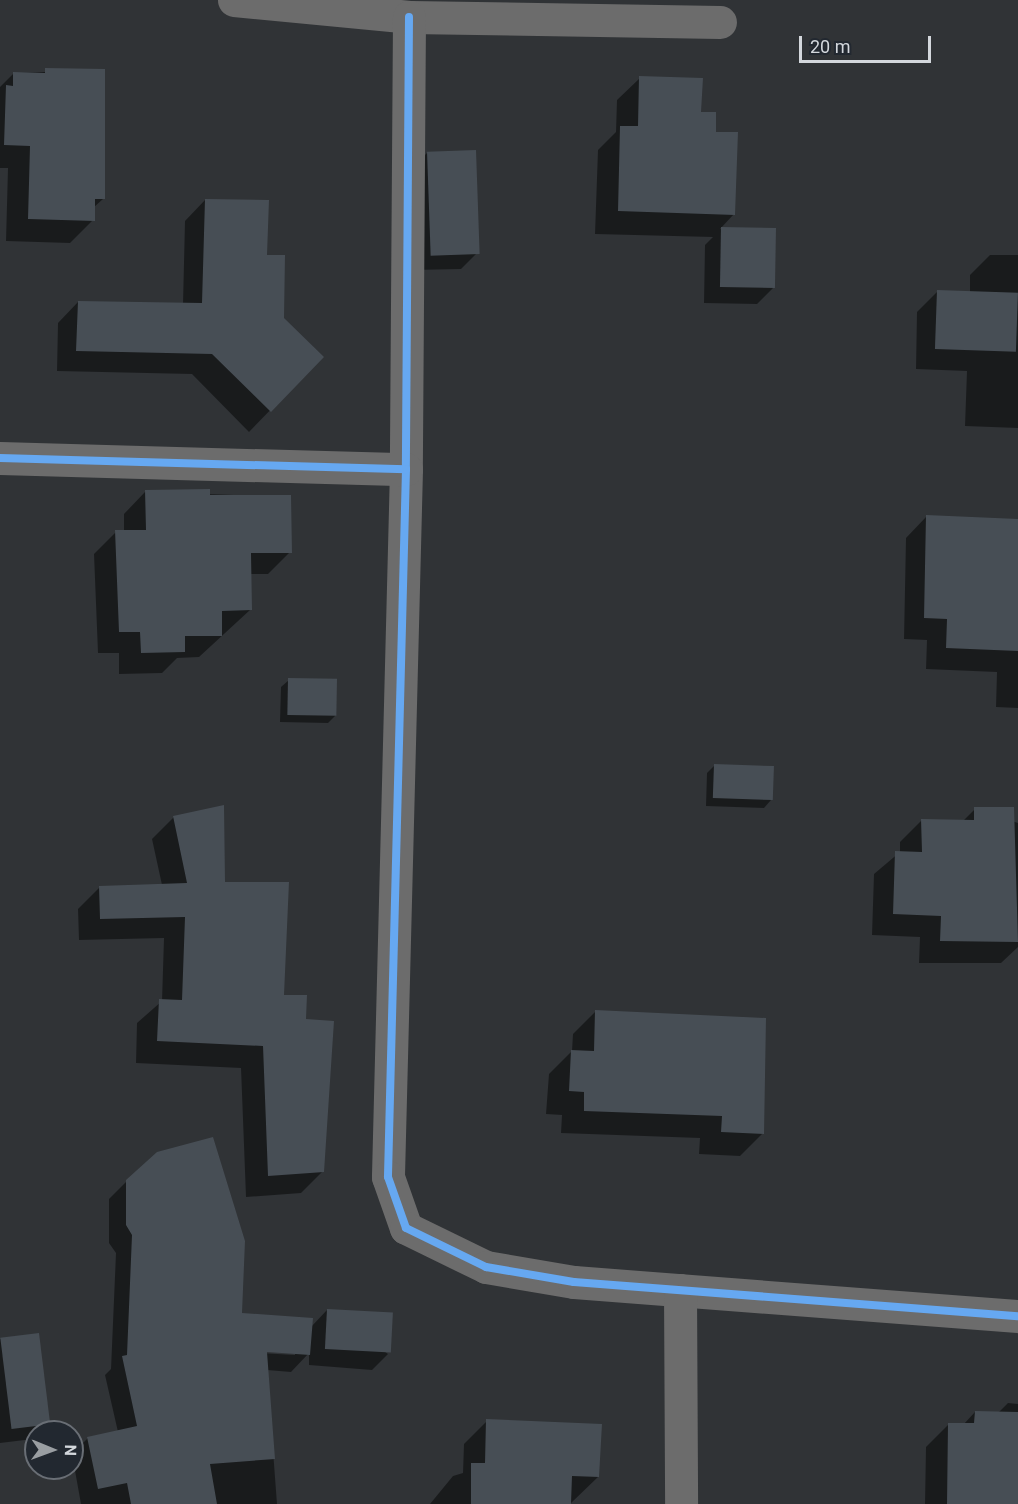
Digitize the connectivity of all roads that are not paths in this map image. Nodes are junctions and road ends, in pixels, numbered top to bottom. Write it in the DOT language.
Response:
graph roads {
  1 [pos="234,0"];
  2 [pos="410,17"];
  3 [pos="720,22"];
  4 [pos="0,458"];
  5 [pos="406,469"];
  6 [pos="680,1290"];
  7 [pos="1018,1316"];
  8 [pos="681,1504"];
  1 -- 2 [label="street"];
  2 -- 3 [label="street"];
  2 -- 5 [label="street"];
  4 -- 5 [label="street"];
  5 -- 6 [label="street"];
  6 -- 7 [label="street"];
  6 -- 8 [label="street"];
}
